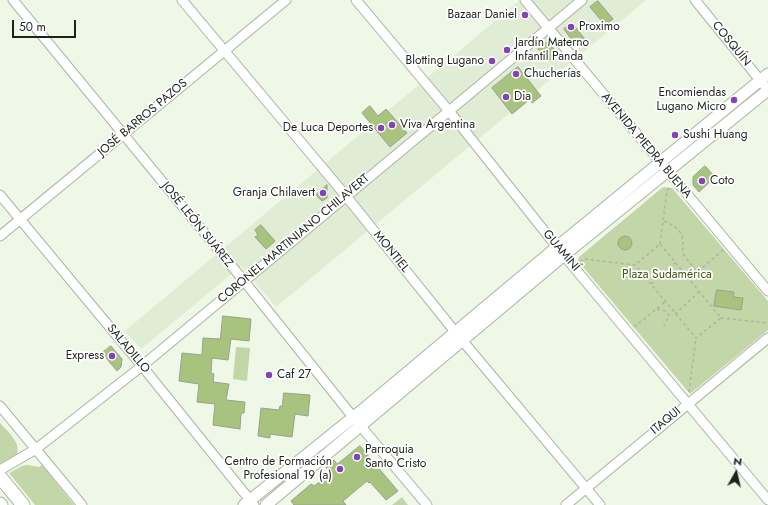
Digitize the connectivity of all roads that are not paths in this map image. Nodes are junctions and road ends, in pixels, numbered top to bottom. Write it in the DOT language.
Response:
graph roads {
  1 [pos="13,0"];
  2 [pos="182,0"];
  3 [pos="286,0"];
  4 [pos="356,0"];
  5 [pos="525,0"];
  6 [pos="582,0"];
  7 [pos="695,0"];
  8 [pos="548,29"];
  9 [pos="224,50"];
  10 [pos="764,77"];
  11 [pos="768,90"];
  12 [pos="449,111"];
  13 [pos="123,135"];
  14 [pos="660,162"];
  15 [pos="668,171"];
  16 [pos="0,195"];
  17 [pos="346,196"];
  18 [pos="20,220"];
  19 [pos="0,236"];
  20 [pos="561,251"];
  21 [pos="244,281"];
  22 [pos="768,291"];
  23 [pos="459,337"];
  24 [pos="768,338"];
  25 [pos="142,366"];
  26 [pos="688,403"];
  27 [pos="0,406"];
  28 [pos="357,422"];
  29 [pos="36,449"];
  30 [pos="0,470"];
  31 [pos="2,480"];
  32 [pos="586,488"];
  33 [pos="768,500"];
  34 [pos="250,503"];
  35 [pos="23,505"];
  36 [pos="82,505"];
  37 [pos="266,505"];
  38 [pos="427,505"];
  39 [pos="566,505"];
  40 [pos="600,505"];
  1 -- 13 [label="street, JOSÉ LEÓN SUÁREZ"];
  2 -- 9 [label="street, MONTIEL"];
  3 -- 9 [label="street, JOSÉ BARROS PAZOS"];
  4 -- 12 [label="street, GUAMINÍ"];
  5 -- 8 [label="street, AVENIDA PIEDRA BUENA"];
  6 -- 8 [label="street, CORONEL MARTINIANO CHILAVERT"];
  7 -- 10 [label="street, COSQUÍN"];
  8 -- 12 [label="street, CORONEL MARTINIANO CHILAVERT"];
  8 -- 14 [label="street, AVENIDA PIEDRA BUENA"];
  9 -- 13 [label="street, JOSÉ BARROS PAZOS"];
  9 -- 17 [label="street, MONTIEL"];
  10 -- 11 [label="street, COSQUÍN"];
  10 -- 14 [label="main road"];
  11 -- 15 [label="main road"];
  12 -- 17 [label="street, CORONEL MARTINIANO CHILAVERT"];
  12 -- 20 [label="street, GUAMINÍ"];
  13 -- 18 [label="street, JOSÉ BARROS PAZOS"];
  13 -- 21 [label="street, JOSÉ LEÓN SUÁREZ"];
  14 -- 15 [label="street, AVENIDA PIEDRA BUENA"];
  14 -- 20 [label="main road"];
  15 -- 20 [label="main road"];
  15 -- 22 [label="street, AVENIDA PIEDRA BUENA"];
  16 -- 18 [label="street, SALADILLO"];
  17 -- 21 [label="street, CORONEL MARTINIANO CHILAVERT"];
  17 -- 23 [label="street, MONTIEL"];
  18 -- 19 [label="street, JOSÉ BARROS PAZOS"];
  18 -- 25 [label="street, SALADILLO"];
  20 -- 23 [label="main road"];
  20 -- 26 [label="street, GUAMINÍ"];
  21 -- 25 [label="street, CORONEL MARTINIANO CHILAVERT"];
  21 -- 28 [label="street, JOSÉ LEÓN SUÁREZ"];
  23 -- 28 [label="main road"];
  23 -- 32 [label="street, MONTIEL"];
  24 -- 26 [label="street, ITAQUI"];
  25 -- 29 [label="street, CORONEL MARTINIANO CHILAVERT"];
  25 -- 34 [label="street, SALADILLO"];
  26 -- 32 [label="street, ITAQUI"];
  26 -- 33 [label="street, GUAMINÍ"];
  27 -- 29 [label="street"];
  28 -- 34 [label="main road"];
  28 -- 37 [label="main road"];
  28 -- 38 [label="street, JOSÉ LEÓN SUÁREZ"];
  29 -- 30 [label="street, CORONEL MARTINIANO CHILAVERT"];
  29 -- 36 [label="street"];
  31 -- 35 [label="highway"];
  32 -- 39 [label="street, ITAQUI"];
  32 -- 40 [label="street, MONTIEL"];
}
